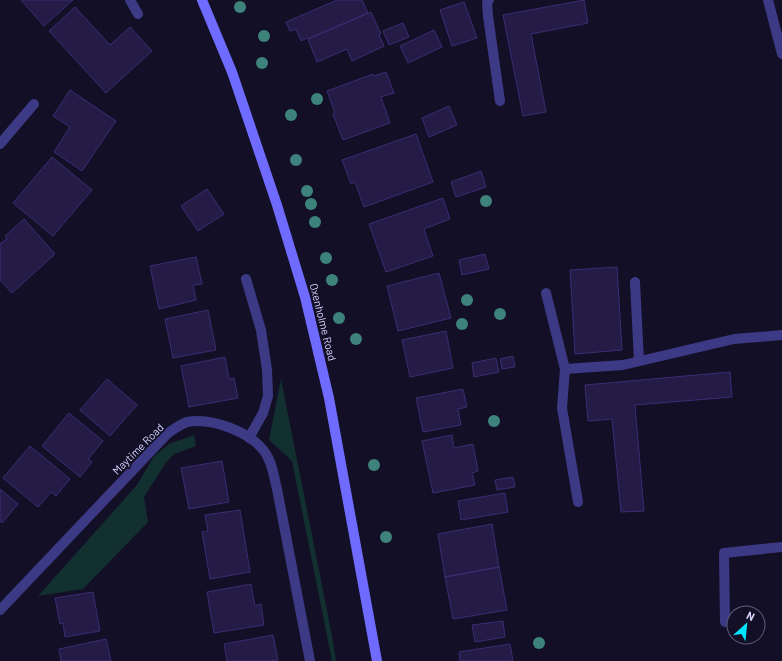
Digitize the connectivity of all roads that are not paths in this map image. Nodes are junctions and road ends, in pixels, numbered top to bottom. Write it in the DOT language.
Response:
graph roads {
  1 [pos="130,0"];
  2 [pos="202,0"];
  3 [pos="489,0"];
  4 [pos="768,0"];
  5 [pos="138,14"];
  6 [pos="782,54"];
  7 [pos="500,101"];
  8 [pos="34,104"];
  9 [pos="0,144"];
  10 [pos="246,279"];
  11 [pos="635,282"];
  12 [pos="546,293"];
  13 [pos="782,336"];
  14 [pos="639,361"];
  15 [pos="565,369"];
  16 [pos="249,438"];
  17 [pos="578,502"];
  18 [pos="782,547"];
  19 [pos="0,610"];
  20 [pos="725,622"];
  21 [pos="310,661"];
  22 [pos="377,661"];
  1 -- 5 [label="street"];
  2 -- 22 [label="main road, Oxenholme Road"];
  3 -- 7 [label="street"];
  4 -- 6 [label="street"];
  8 -- 9 [label="street"];
  10 -- 16 [label="street"];
  11 -- 14 [label="street"];
  12 -- 15 [label="street"];
  13 -- 14 [label="street"];
  14 -- 15 [label="street"];
  15 -- 17 [label="street"];
  16 -- 19 [label="street, Maytime Road"];
  16 -- 21 [label="street, Maytime Road"];
  18 -- 20 [label="street"];
}
